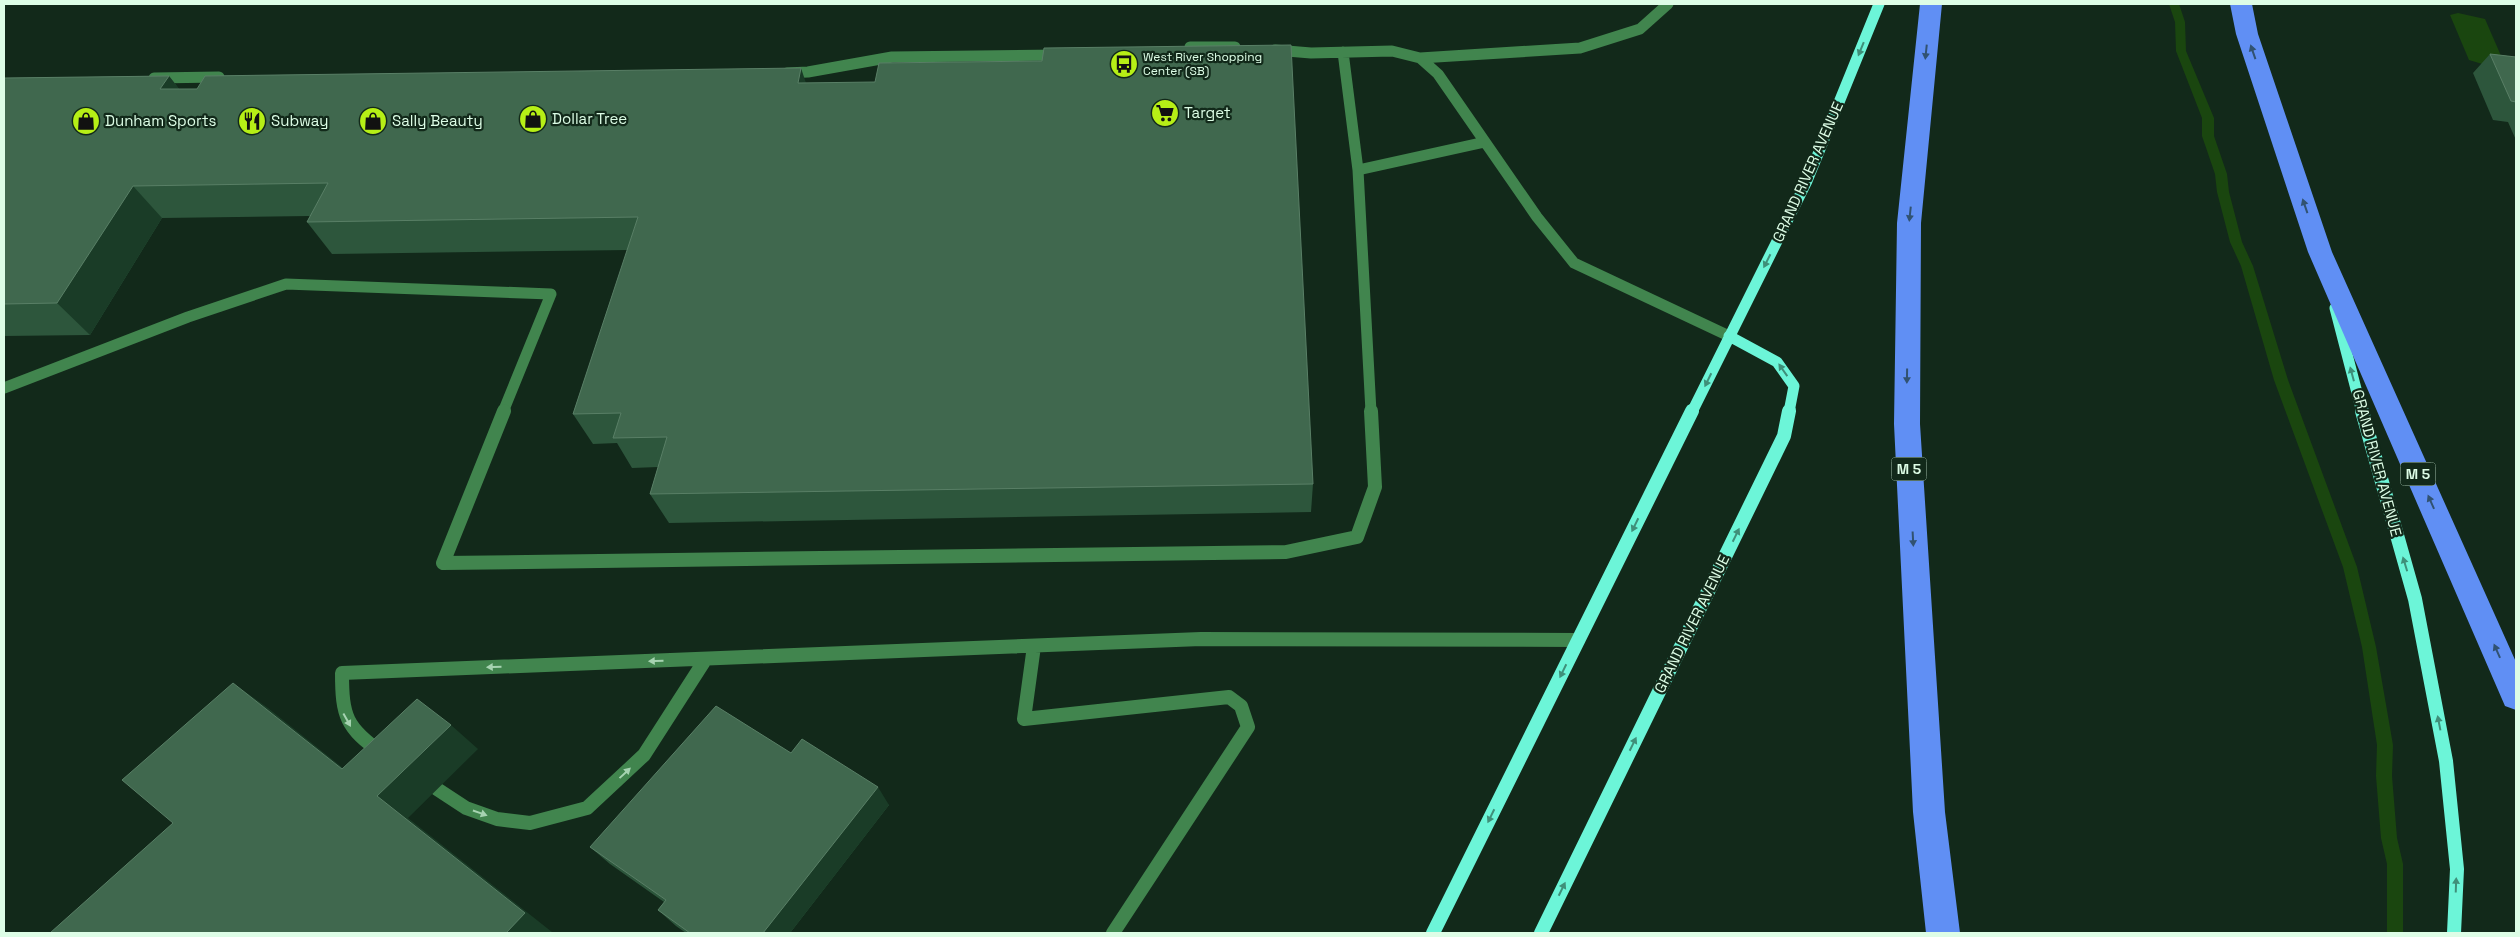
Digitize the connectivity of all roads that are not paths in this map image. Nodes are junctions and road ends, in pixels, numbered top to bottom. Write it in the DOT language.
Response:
graph roads {
  1 [pos="1668,4"];
  2 [pos="1879,4"];
  3 [pos="1930,4"];
  4 [pos="2241,4"];
  5 [pos="1183,47"];
  6 [pos="1243,48"];
  7 [pos="1263,49"];
  8 [pos="1343,52"];
  9 [pos="1070,55"];
  10 [pos="1420,58"];
  11 [pos="778,73"];
  12 [pos="229,77"];
  13 [pos="141,78"];
  14 [pos="1485,142"];
  15 [pos="1358,170"];
  16 [pos="2320,252"];
  17 [pos="1729,336"];
  18 [pos="4,388"];
  19 [pos="1578,640"];
  20 [pos="1034,646"];
  21 [pos="705,660"];
  22 [pos="2516,696"];
  23 [pos="394,761"];
  24 [pos="437,790"];
  25 [pos="1112,933"];
  26 [pos="1433,933"];
  27 [pos="1540,933"];
  28 [pos="1943,933"];
  29 [pos="2454,933"];
  1 -- 10 [label="lane"];
  2 -- 17 [label="main road, GRAND RIVER AVENUE, one-way"];
  3 -- 28 [label="highway, M 5, one-way"];
  16 -- 4 [label="highway, GRAND RIVER AVENUE / M 5, one-way"];
  5 -- 6 [label="lane"];
  7 -- 8 [label="lane"];
  8 -- 10 [label="lane"];
  8 -- 15 [label="lane"];
  9 -- 11 [label="lane"];
  10 -- 14 [label="lane"];
  12 -- 13 [label="lane"];
  14 -- 15 [label="lane"];
  14 -- 17 [label="lane"];
  15 -- 18 [label="lane"];
  22 -- 16 [label="highway, M 5, one-way"];
  29 -- 16 [label="main road, GRAND RIVER AVENUE, one-way"];
  17 -- 19 [label="main road, GRAND RIVER AVENUE, one-way"];
  27 -- 17 [label="main road, GRAND RIVER AVENUE, one-way"];
  19 -- 20 [label="lane"];
  19 -- 26 [label="main road, GRAND RIVER AVENUE, one-way"];
  20 -- 21 [label="lane"];
  20 -- 25 [label="lane"];
  21 -- 23 [label="lane, one-way"];
  24 -- 21 [label="lane, one-way"];
}
